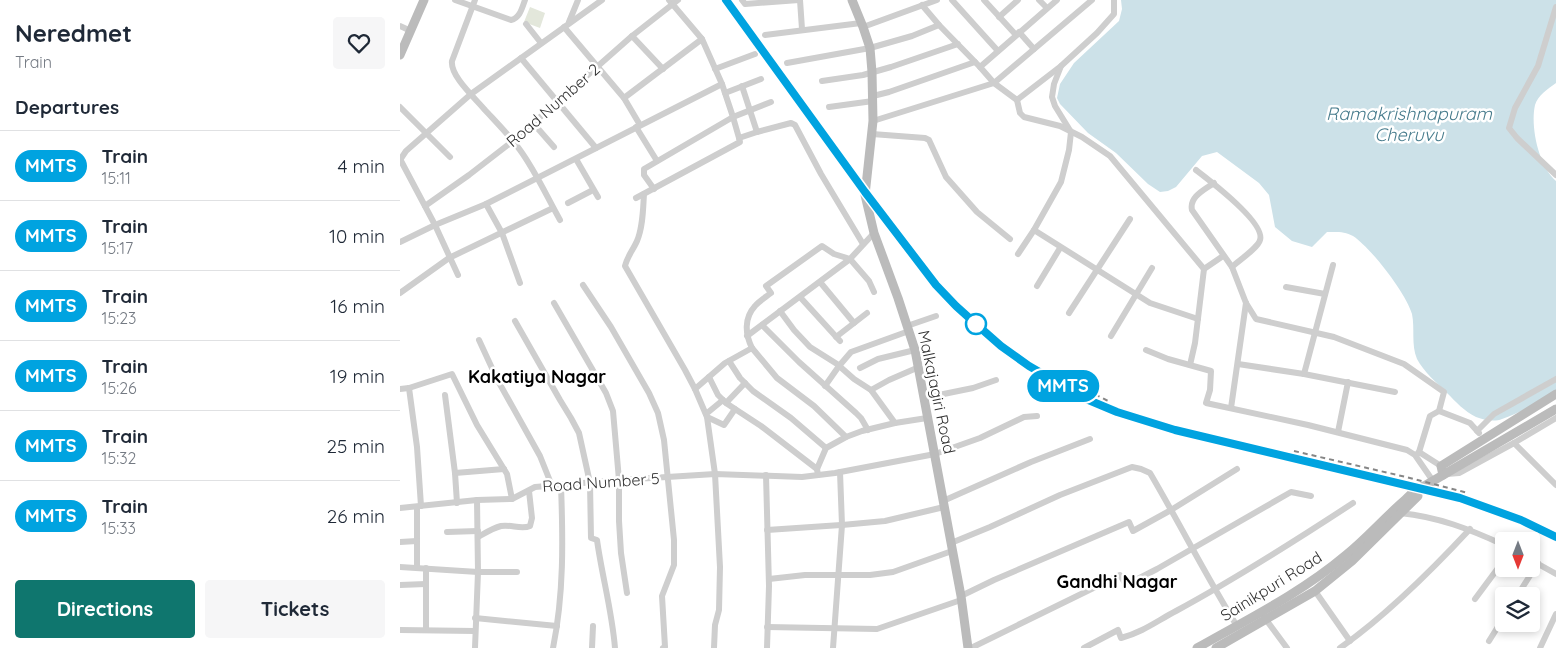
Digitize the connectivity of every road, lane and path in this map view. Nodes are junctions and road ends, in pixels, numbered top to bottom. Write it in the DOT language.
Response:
graph roads {
  1 [pos="424,0"];
  2 [pos="455,0"];
  3 [pos="525,0"];
  4 [pos="578,0"];
  5 [pos="602,0"];
  6 [pos="742,0"];
  7 [pos="800,0"];
  8 [pos="852,0"];
  9 [pos="938,0"];
  10 [pos="952,0"];
  11 [pos="984,0"];
  12 [pos="1018,0"];
  13 [pos="1039,0"];
  14 [pos="1056,0"];
  15 [pos="1092,0"];
  16 [pos="1114,0"];
  17 [pos="673,1"];
  18 [pos="474,3"];
  19 [pos="918,4"];
  20 [pos="1556,7"];
  21 [pos="1047,8"];
  22 [pos="999,18"];
  23 [pos="526,24"];
  24 [pos="567,25"];
  25 [pos="862,25"];
  26 [pos="939,25"];
  27 [pos="400,26"];
  28 [pos="802,29"];
  29 [pos="411,31"];
  30 [pos="1017,34"];
  31 [pos="765,35"];
  32 [pos="632,36"];
  33 [pos="702,40"];
  34 [pos="541,43"];
  35 [pos="958,44"];
  36 [pos="870,48"];
  37 [pos="1034,49"];
  38 [pos="998,51"];
  39 [pos="755,54"];
  40 [pos="400,55"];
  41 [pos="521,58"];
  42 [pos="787,63"];
  43 [pos="978,64"];
  44 [pos="597,66"];
  45 [pos="1061,66"];
  46 [pos="663,69"];
  47 [pos="715,69"];
  48 [pos="872,72"];
  49 [pos="761,79"];
  50 [pos="822,81"];
  51 [pos="994,83"];
  52 [pos="722,84"];
  53 [pos="742,86"];
  54 [pos="724,93"];
  55 [pos="471,94"];
  56 [pos="624,98"];
  57 [pos="873,98"];
  58 [pos="1017,100"];
  59 [pos="557,101"];
  60 [pos="771,102"];
  61 [pos="400,107"];
  62 [pos="830,107"];
  63 [pos="751,109"];
  64 [pos="733,117"];
  65 [pos="873,120"];
  66 [pos="533,123"];
  67 [pos="638,126"];
  68 [pos="757,132"];
  69 [pos="1071,132"];
  70 [pos="426,134"];
  71 [pos="872,134"];
  72 [pos="739,138"];
  73 [pos="513,140"];
  74 [pos="554,147"];
  75 [pos="596,148"];
  76 [pos="450,157"];
  77 [pos="576,158"];
  78 [pos="400,160"];
  79 [pos="657,161"];
  80 [pos="1196,170"];
  81 [pos="1556,175"];
  82 [pos="538,178"];
  83 [pos="1214,183"];
  84 [pos="654,189"];
  85 [pos="594,190"];
  86 [pos="644,194"];
  87 [pos="598,197"];
  88 [pos="636,198"];
  89 [pos="568,203"];
  90 [pos="486,204"];
  91 [pos="425,206"];
  92 [pos="554,208"];
  93 [pos="1130,219"];
  94 [pos="560,220"];
  95 [pos="435,225"];
  96 [pos="1034,230"];
  97 [pos="502,233"];
  98 [pos="874,233"];
  99 [pos="1010,239"];
  100 [pos="400,242"];
  101 [pos="862,244"];
  102 [pos="1060,248"];
  103 [pos="1018,254"];
  104 [pos="1223,256"];
  105 [pos="449,258"];
  106 [pos="850,259"];
  107 [pos="1334,265"];
  108 [pos="1232,267"];
  109 [pos="1152,268"];
  110 [pos="1204,269"];
  111 [pos="1097,270"];
  112 [pos="458,274"];
  113 [pos="820,282"];
  114 [pos="520,283"];
  115 [pos="583,285"];
  116 [pos="1037,286"];
  117 [pos="1286,287"];
  118 [pos="874,292"];
  119 [pos="400,293"];
  120 [pos="1136,294"];
  121 [pos="1325,294"];
  122 [pos="800,297"];
  123 [pos="554,302"];
  124 [pos="1246,303"];
  125 [pos="780,311"];
  126 [pos="868,313"];
  127 [pos="1069,313"];
  128 [pos="936,316"];
  129 [pos="1198,320"];
  130 [pos="515,321"];
  131 [pos="854,324"];
  132 [pos="762,325"];
  133 [pos="908,329"];
  134 [pos="1315,333"];
  135 [pos="747,336"];
  136 [pos="1111,336"];
  137 [pos="479,340"];
  138 [pos="752,348"];
  139 [pos="915,350"];
  140 [pos="1146,350"];
  141 [pos="729,361"];
  142 [pos="1238,364"];
  143 [pos="1190,365"];
  144 [pos="839,366"];
  145 [pos="919,367"];
  146 [pos="860,368"];
  147 [pos="1304,374"];
  148 [pos="709,377"];
  149 [pos="1556,379"];
  150 [pos="996,380"];
  151 [pos="1348,382"];
  152 [pos="745,383"];
  153 [pos="825,386"];
  154 [pos="409,388"];
  155 [pos="400,389"];
  156 [pos="696,389"];
  157 [pos="870,390"];
  158 [pos="1396,392"];
  159 [pos="446,394"];
  160 [pos="1556,394"];
  161 [pos="924,398"];
  162 [pos="724,401"];
  163 [pos="1231,408"];
  164 [pos="735,409"];
  165 [pos="1556,409"];
  166 [pos="1439,411"];
  167 [pos="706,415"];
  168 [pos="1037,416"];
  169 [pos="927,418"];
  170 [pos="1556,418"];
  171 [pos="895,423"];
  172 [pos="868,430"];
  173 [pos="1338,432"];
  174 [pos="1480,435"];
  175 [pos="846,437"];
  176 [pos="1090,439"];
  177 [pos="1514,443"];
  178 [pos="826,448"];
  179 [pos="935,454"];
  180 [pos="1417,454"];
  181 [pos="504,469"];
  182 [pos="1237,469"];
  183 [pos="1442,470"];
  184 [pos="456,472"];
  185 [pos="817,472"];
  186 [pos="840,472"];
  187 [pos="715,474"];
  188 [pos="766,475"];
  189 [pos="668,478"];
  190 [pos="619,480"];
  191 [pos="590,483"];
  192 [pos="1430,483"];
  193 [pos="1556,484"];
  194 [pos="561,485"];
  195 [pos="552,486"];
  196 [pos="529,491"];
  197 [pos="1311,496"];
  198 [pos="512,499"];
  199 [pos="477,500"];
  200 [pos="457,503"];
  201 [pos="1353,503"];
  202 [pos="944,504"];
  203 [pos="419,507"];
  204 [pos="400,508"];
  205 [pos="1171,510"];
  206 [pos="1400,514"];
  207 [pos="842,525"];
  208 [pos="1470,529"];
  209 [pos="767,530"];
  210 [pos="447,532"];
  211 [pos="478,534"];
  212 [pos="417,541"];
  213 [pos="1495,541"];
  214 [pos="400,542"];
  215 [pos="952,547"];
  216 [pos="1192,549"];
  217 [pos="1540,565"];
  218 [pos="400,567"];
  219 [pos="417,568"];
  220 [pos="426,568"];
  221 [pos="478,572"];
  222 [pos="517,572"];
  223 [pos="1495,572"];
  224 [pos="838,574"];
  225 [pos="1556,574"];
  226 [pos="769,578"];
  227 [pos="426,584"];
  228 [pos="400,585"];
  229 [pos="1214,590"];
  230 [pos="1315,590"];
  231 [pos="627,594"];
  232 [pos="961,598"];
  233 [pos="1475,599"];
  234 [pos="1556,614"];
  235 [pos="1264,616"];
  236 [pos="475,618"];
  237 [pos="557,626"];
  238 [pos="593,626"];
  239 [pos="768,626"];
  240 [pos="1237,626"];
  241 [pos="426,629"];
  242 [pos="834,629"];
  243 [pos="400,630"];
  244 [pos="475,631"];
  245 [pos="1495,631"];
  246 [pos="1350,641"];
  247 [pos="1489,641"];
  248 [pos="475,648"];
  249 [pos="553,648"];
  250 [pos="592,648"];
  251 [pos="615,648"];
  252 [pos="663,648"];
  253 [pos="714,648"];
  254 [pos="766,648"];
  255 [pos="834,648"];
  256 [pos="969,648"];
  257 [pos="1084,648"];
  258 [pos="1197,648"];
  259 [pos="1216,648"];
  260 [pos="1288,648"];
  261 [pos="1340,648"];
  262 [pos="1540,648"];
  1 -- 29 [label="main road"];
  2 -- 18 [label="street"];
  3 -- 18 [label="street"];
  4 -- 24 [label="street"];
  5 -- 24 [label="street"];
  6 -- 7 [label="street"];
  7 -- 28 [label="street"];
  8 -- 25 [label="main road, Malkajagiri Road"];
  9 -- 19 [label="street"];
  10 -- 38 [label="street"];
  11 -- 22 [label="street"];
  12 -- 22 [label="street"];
  13 -- 21 [label="street"];
  14 -- 21 [label="street"];
  15 -- 37 [label="street"];
  16 -- 45 [label="street"];
  17 -- 32 [label="street, Road Number 2"];
  17 -- 33 [label="street"];
  18 -- 55 [label="street"];
  19 -- 25 [label="street"];
  19 -- 26 [label="street"];
  20 -- 81 [label="street"];
  21 -- 30 [label="street"];
  22 -- 30 [label="street"];
  23 -- 34 [label="street"];
  24 -- 34 [label="street"];
  24 -- 44 [label="street"];
  25 -- 28 [label="street"];
  25 -- 36 [label="main road, Malkajagiri Road"];
  26 -- 35 [label="street"];
  26 -- 36 [label="street"];
  27 -- 29 [label="street"];
  28 -- 31 [label="street"];
  29 -- 40 [label="main road"];
  30 -- 37 [label="street"];
  30 -- 38 [label="street"];
  32 -- 44 [label="street, Road Number 2"];
  32 -- 46 [label="street"];
  33 -- 46 [label="street"];
  33 -- 47 [label="street"];
  34 -- 41 [label="street"];
  35 -- 43 [label="street"];
  35 -- 48 [label="street"];
  36 -- 42 [label="street"];
  36 -- 48 [label="main road, Malkajagiri Road"];
  37 -- 51 [label="street"];
  38 -- 43 [label="street"];
  39 -- 47 [label="street"];
  41 -- 55 [label="street"];
  41 -- 59 [label="street"];
  43 -- 51 [label="street"];
  43 -- 57 [label="street"];
  44 -- 56 [label="street"];
  44 -- 59 [label="street, Road Number 2"];
  45 -- 58 [label="street"];
  45 -- 69 [label="street"];
  46 -- 56 [label="street"];
  47 -- 52 [label="street"];
  48 -- 50 [label="street"];
  48 -- 57 [label="main road, Malkajagiri Road"];
  49 -- 53 [label="street"];
  51 -- 58 [label="street"];
  51 -- 65 [label="street"];
  52 -- 54 [label="street"];
  52 -- 67 [label="street"];
  53 -- 54 [label="street"];
  53 -- 63 [label="street"];
  54 -- 64 [label="street"];
  55 -- 70 [label="street"];
  55 -- 73 [label="street"];
  56 -- 67 [label="street"];
  57 -- 62 [label="street"];
  57 -- 65 [label="main road, Malkajagiri Road"];
  58 -- 69 [label="street"];
  59 -- 66 [label="street, Road Number 2"];
  59 -- 75 [label="street"];
  60 -- 63 [label="street"];
  61 -- 70 [label="street"];
  63 -- 64 [label="street"];
  63 -- 68 [label="street"];
  64 -- 72 [label="street"];
  64 -- 79 [label="street"];
  65 -- 71 [label="main road, Malkajagiri Road"];
  66 -- 73 [label="street, Road Number 2"];
  66 -- 74 [label="street"];
  67 -- 75 [label="street"];
  67 -- 79 [label="street"];
  68 -- 72 [label="street"];
  68 -- 101 [label="street"];
  69 -- 96 [label="street"];
  69 -- 110 [label="street"];
  70 -- 76 [label="street"];
  70 -- 78 [label="street"];
  71 -- 98 [label="main road, Malkajagiri Road"];
  71 -- 99 [label="street"];
  72 -- 84 [label="street"];
  73 -- 82 [label="street"];
  73 -- 91 [label="street, Road Number 2"];
  75 -- 77 [label="street"];
  77 -- 82 [label="street"];
  77 -- 85 [label="street"];
  78 -- 91 [label="street"];
  79 -- 84 [label="street"];
  80 -- 83 [label="street"];
  82 -- 90 [label="street"];
  82 -- 92 [label="street"];
  83 -- 104 [label="street"];
  83 -- 108 [label="street"];
  84 -- 86 [label="street"];
  85 -- 87 [label="street"];
  85 -- 89 [label="street"];
  86 -- 88 [label="street"];
  86 -- 156 [label="street"];
  90 -- 95 [label="street"];
  90 -- 97 [label="street"];
  91 -- 95 [label="street"];
  92 -- 94 [label="street"];
  92 -- 97 [label="street"];
  93 -- 111 [label="street"];
  95 -- 100 [label="street"];
  95 -- 105 [label="street"];
  96 -- 102 [label="street"];
  96 -- 103 [label="street"];
  97 -- 105 [label="street"];
  97 -- 114 [label="street"];
  98 -- 101 [label="street"];
  98 -- 133 [label="main road, Malkajagiri Road"];
  101 -- 106 [label="street"];
  102 -- 111 [label="street"];
  102 -- 116 [label="street"];
  104 -- 108 [label="street"];
  104 -- 110 [label="street"];
  105 -- 112 [label="street"];
  105 -- 119 [label="street"];
  106 -- 113 [label="street"];
  106 -- 118 [label="street"];
  106 -- 135 [label="street"];
  107 -- 121 [label="street"];
  108 -- 124 [label="street"];
  109 -- 120 [label="street"];
  110 -- 129 [label="street"];
  111 -- 120 [label="street"];
  111 -- 127 [label="street"];
  113 -- 122 [label="street"];
  113 -- 131 [label="street"];
  115 -- 189 [label="street"];
  117 -- 121 [label="street"];
  120 -- 129 [label="street"];
  120 -- 136 [label="street"];
  121 -- 134 [label="street"];
  122 -- 125 [label="street"];
  122 -- 131 [label="street"];
  123 -- 190 [label="street"];
  124 -- 134 [label="street"];
  124 -- 142 [label="street"];
  125 -- 132 [label="street"];
  125 -- 144 [label="street"];
  126 -- 131 [label="street"];
  128 -- 133 [label="street"];
  129 -- 143 [label="street"];
  130 -- 191 [label="street"];
  132 -- 135 [label="street"];
  132 -- 153 [label="street"];
  133 -- 139 [label="main road, Malkajagiri Road"];
  133 -- 144 [label="street"];
  134 -- 147 [label="street"];
  134 -- 166 [label="street"];
  135 -- 138 [label="street"];
  137 -- 195 [label="street"];
  138 -- 141 [label="street"];
  138 -- 175 [label="street"];
  139 -- 145 [label="main road, Malkajagiri Road"];
  139 -- 146 [label="street"];
  140 -- 143 [label="street"];
  141 -- 148 [label="street"];
  141 -- 152 [label="street"];
  142 -- 147 [label="street"];
  142 -- 163 [label="street"];
  143 -- 163 [label="street"];
  144 -- 153 [label="street"];
  144 -- 157 [label="street"];
  145 -- 157 [label="street"];
  145 -- 161 [label="main road, Malkajagiri Road"];
  147 -- 151 [label="street"];
  148 -- 156 [label="street"];
  148 -- 162 [label="street"];
  149 -- 174 [label="street"];
  150 -- 161 [label="street"];
  151 -- 158 [label="street"];
  151 -- 173 [label="street"];
  152 -- 162 [label="street"];
  152 -- 178 [label="street"];
  153 -- 172 [label="street"];
  154 -- 155 [label="street"];
  154 -- 181 [label="street"];
  154 -- 203 [label="street"];
  156 -- 167 [label="street"];
  157 -- 171 [label="street"];
  159 -- 184 [label="street"];
  160 -- 174 [label="main road"];
  161 -- 169 [label="main road, Malkajagiri Road"];
  162 -- 164 [label="street"];
  162 -- 167 [label="street"];
  163 -- 173 [label="street"];
  164 -- 167 [label="street"];
  164 -- 185 [label="street"];
  165 -- 183 [label="main road"];
  166 -- 174 [label="street"];
  166 -- 180 [label="street"];
  167 -- 187 [label="street"];
  168 -- 179 [label="street, Road Number 5"];
  169 -- 171 [label="street"];
  169 -- 179 [label="main road, Malkajagiri Road"];
  170 -- 177 [label="street"];
  171 -- 172 [label="street"];
  172 -- 175 [label="street"];
  173 -- 180 [label="street"];
  174 -- 183 [label="main road"];
  175 -- 178 [label="street"];
  176 -- 202 [label="street"];
  177 -- 183 [label="street"];
  177 -- 193 [label="street"];
  178 -- 185 [label="street"];
  179 -- 186 [label="street, Road Number 5"];
  179 -- 202 [label="main road, Malkajagiri Road"];
  180 -- 183 [label="street"];
  180 -- 192 [label="street"];
  181 -- 184 [label="street"];
  181 -- 198 [label="street"];
  182 -- 205 [label="street"];
  183 -- 192 [label="main road"];
  184 -- 200 [label="street"];
  185 -- 186 [label="street, Road Number 5"];
  185 -- 188 [label="street, Road Number 5"];
  186 -- 207 [label="street"];
  187 -- 188 [label="street, Road Number 5"];
  187 -- 189 [label="street, Road Number 5"];
  187 -- 253 [label="street"];
  188 -- 209 [label="street"];
  189 -- 190 [label="street, Road Number 5"];
  189 -- 252 [label="street"];
  190 -- 191 [label="street, Road Number 5"];
  190 -- 231 [label="street"];
  191 -- 194 [label="street, Road Number 5"];
  191 -- 251 [label="street"];
  192 -- 206 [label="main road, Sainikpuri Road"];
  192 -- 235 [label="main road, Sainikpuri Road"];
  194 -- 195 [label="street, Road Number 5"];
  194 -- 237 [label="street"];
  195 -- 196 [label="street, Road Number 5"];
  196 -- 198 [label="street, Road Number 5"];
  196 -- 211 [label="street"];
  197 -- 216 [label="street"];
  198 -- 199 [label="street, Road Number 5"];
  199 -- 200 [label="street, Road Number 5"];
  199 -- 211 [label="street"];
  200 -- 203 [label="street, Road Number 5"];
  201 -- 229 [label="street"];
  202 -- 207 [label="street"];
  202 -- 215 [label="main road, Malkajagiri Road"];
  203 -- 204 [label="street, Road Number 5"];
  203 -- 212 [label="street"];
  205 -- 215 [label="street"];
  205 -- 216 [label="street"];
  205 -- 232 [label="street"];
  206 -- 208 [label="street"];
  206 -- 230 [label="main road, Sainikpuri Road"];
  207 -- 209 [label="street"];
  207 -- 224 [label="street"];
  208 -- 213 [label="street"];
  208 -- 246 [label="street"];
  209 -- 226 [label="street"];
  210 -- 211 [label="street"];
  211 -- 221 [label="street"];
  212 -- 214 [label="street"];
  212 -- 219 [label="street"];
  215 -- 224 [label="street"];
  215 -- 232 [label="main road, Malkajagiri Road"];
  216 -- 229 [label="street"];
  216 -- 256 [label="street"];
  217 -- 225 [label="street"];
  218 -- 219 [label="street"];
  219 -- 220 [label="street"];
  220 -- 221 [label="street"];
  220 -- 227 [label="street"];
  221 -- 222 [label="street"];
  221 -- 236 [label="street"];
  223 -- 233 [label="street"];
  224 -- 226 [label="street"];
  224 -- 242 [label="street"];
  226 -- 239 [label="street"];
  227 -- 228 [label="street"];
  227 -- 241 [label="street"];
  229 -- 240 [label="street"];
  229 -- 257 [label="street"];
  230 -- 235 [label="main road, Sainikpuri Road"];
  230 -- 246 [label="street"];
  232 -- 242 [label="street"];
  232 -- 256 [label="main road, Malkajagiri Road"];
  234 -- 262 [label="street"];
  235 -- 240 [label="main road, Sainikpuri Road"];
  235 -- 259 [label="main road, Sainikpuri Road"];
  235 -- 260 [label="street"];
  236 -- 237 [label="street"];
  236 -- 244 [label="street"];
  237 -- 249 [label="street"];
  238 -- 250 [label="street"];
  239 -- 242 [label="street"];
  239 -- 254 [label="street"];
  240 -- 258 [label="main road, Sainikpuri Road"];
  241 -- 243 [label="street"];
  241 -- 244 [label="street"];
  242 -- 255 [label="street"];
  244 -- 248 [label="street"];
  245 -- 247 [label="street"];
  246 -- 261 [label="street"];
}
